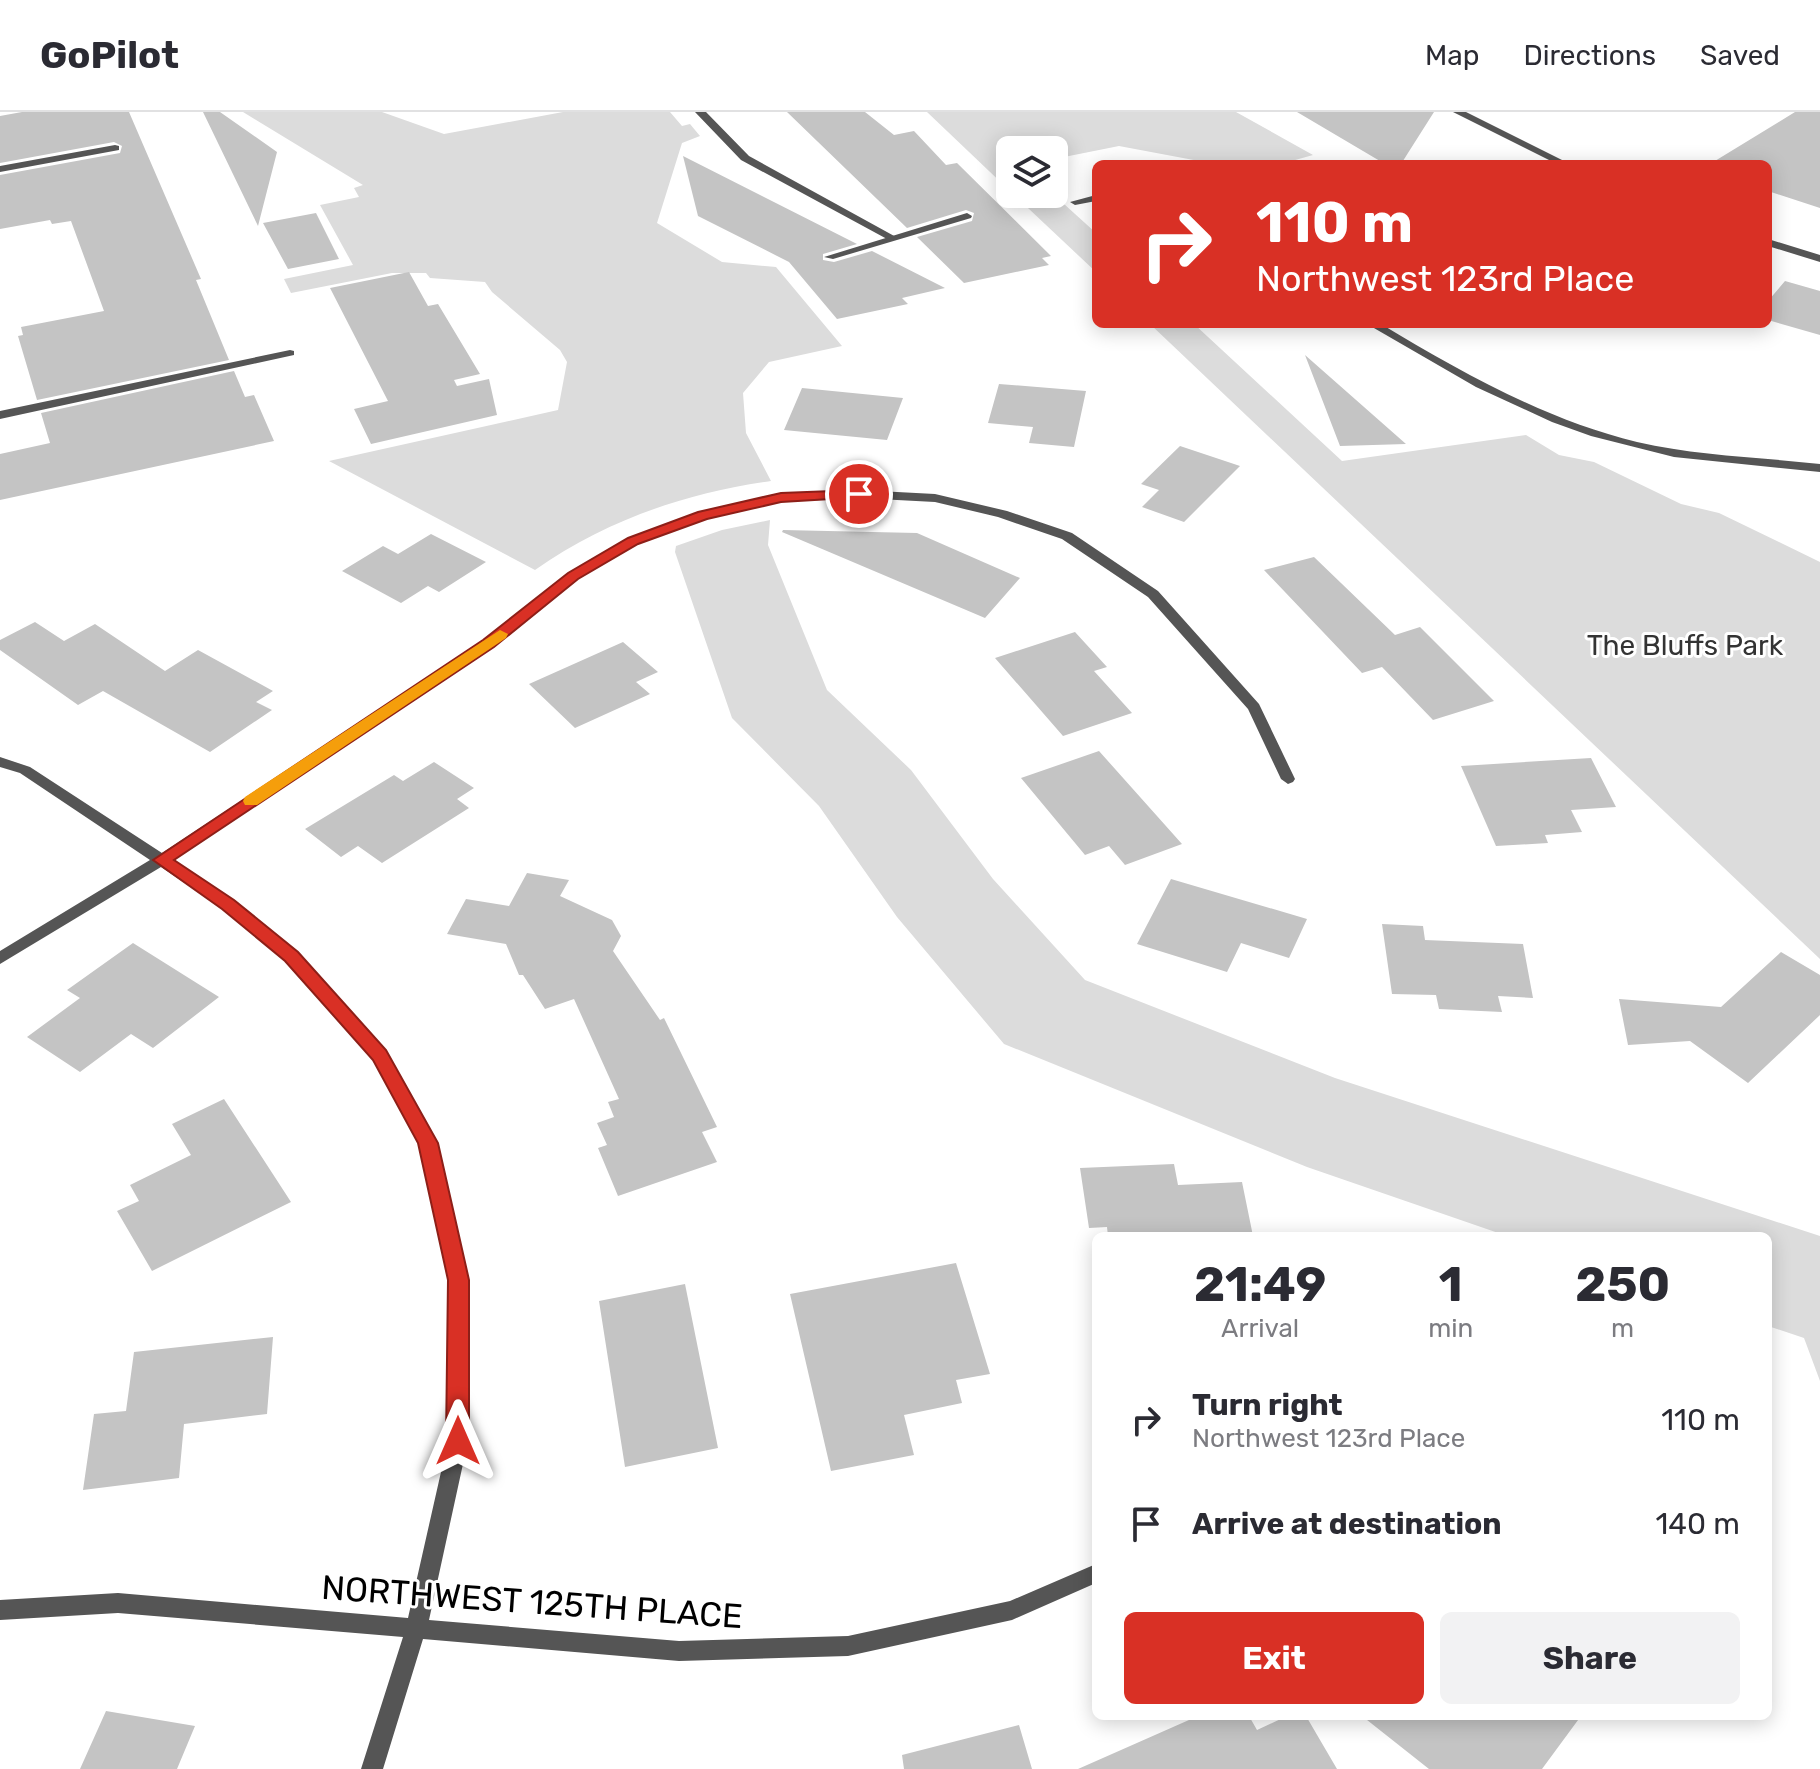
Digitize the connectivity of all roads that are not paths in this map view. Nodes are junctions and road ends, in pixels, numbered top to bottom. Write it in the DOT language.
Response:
graph roads {
  1 [pos="700,112"];
  2 [pos="1458,112"];
  3 [pos="115,148"];
  4 [pos="1557,160"];
  5 [pos="0,169"];
  6 [pos="1092,199"];
  7 [pos="1075,202"];
  8 [pos="967,216"];
  9 [pos="891,237"];
  10 [pos="1772,243"];
  11 [pos="829,257"];
  12 [pos="1820,259"];
  13 [pos="1380,328"];
  14 [pos="290,353"];
  15 [pos="0,415"];
  16 [pos="1820,468"];
  17 [pos="0,762"];
  18 [pos="1288,779"];
  19 [pos="162,860"];
  20 [pos="0,958"];
  21 [pos="1092,1575"];
  22 [pos="0,1610"];
  23 [pos="416,1629"];
  24 [pos="372,1769"];
  1 -- 9 [label="street"];
  2 -- 4 [label="street"];
  3 -- 5 [label="street"];
  6 -- 7 [label="street"];
  8 -- 9 [label="street"];
  9 -- 11 [label="street"];
  10 -- 12 [label="street"];
  13 -- 16 [label="street"];
  14 -- 15 [label="street"];
  17 -- 19 [label="street"];
  18 -- 19 [label="street"];
  19 -- 20 [label="street"];
  19 -- 23 [label="street"];
  21 -- 23 [label="street, NORTHWEST 125TH PLACE"];
  22 -- 23 [label="street, NORTHWEST 125TH PLACE"];
  23 -- 24 [label="street"];
}
